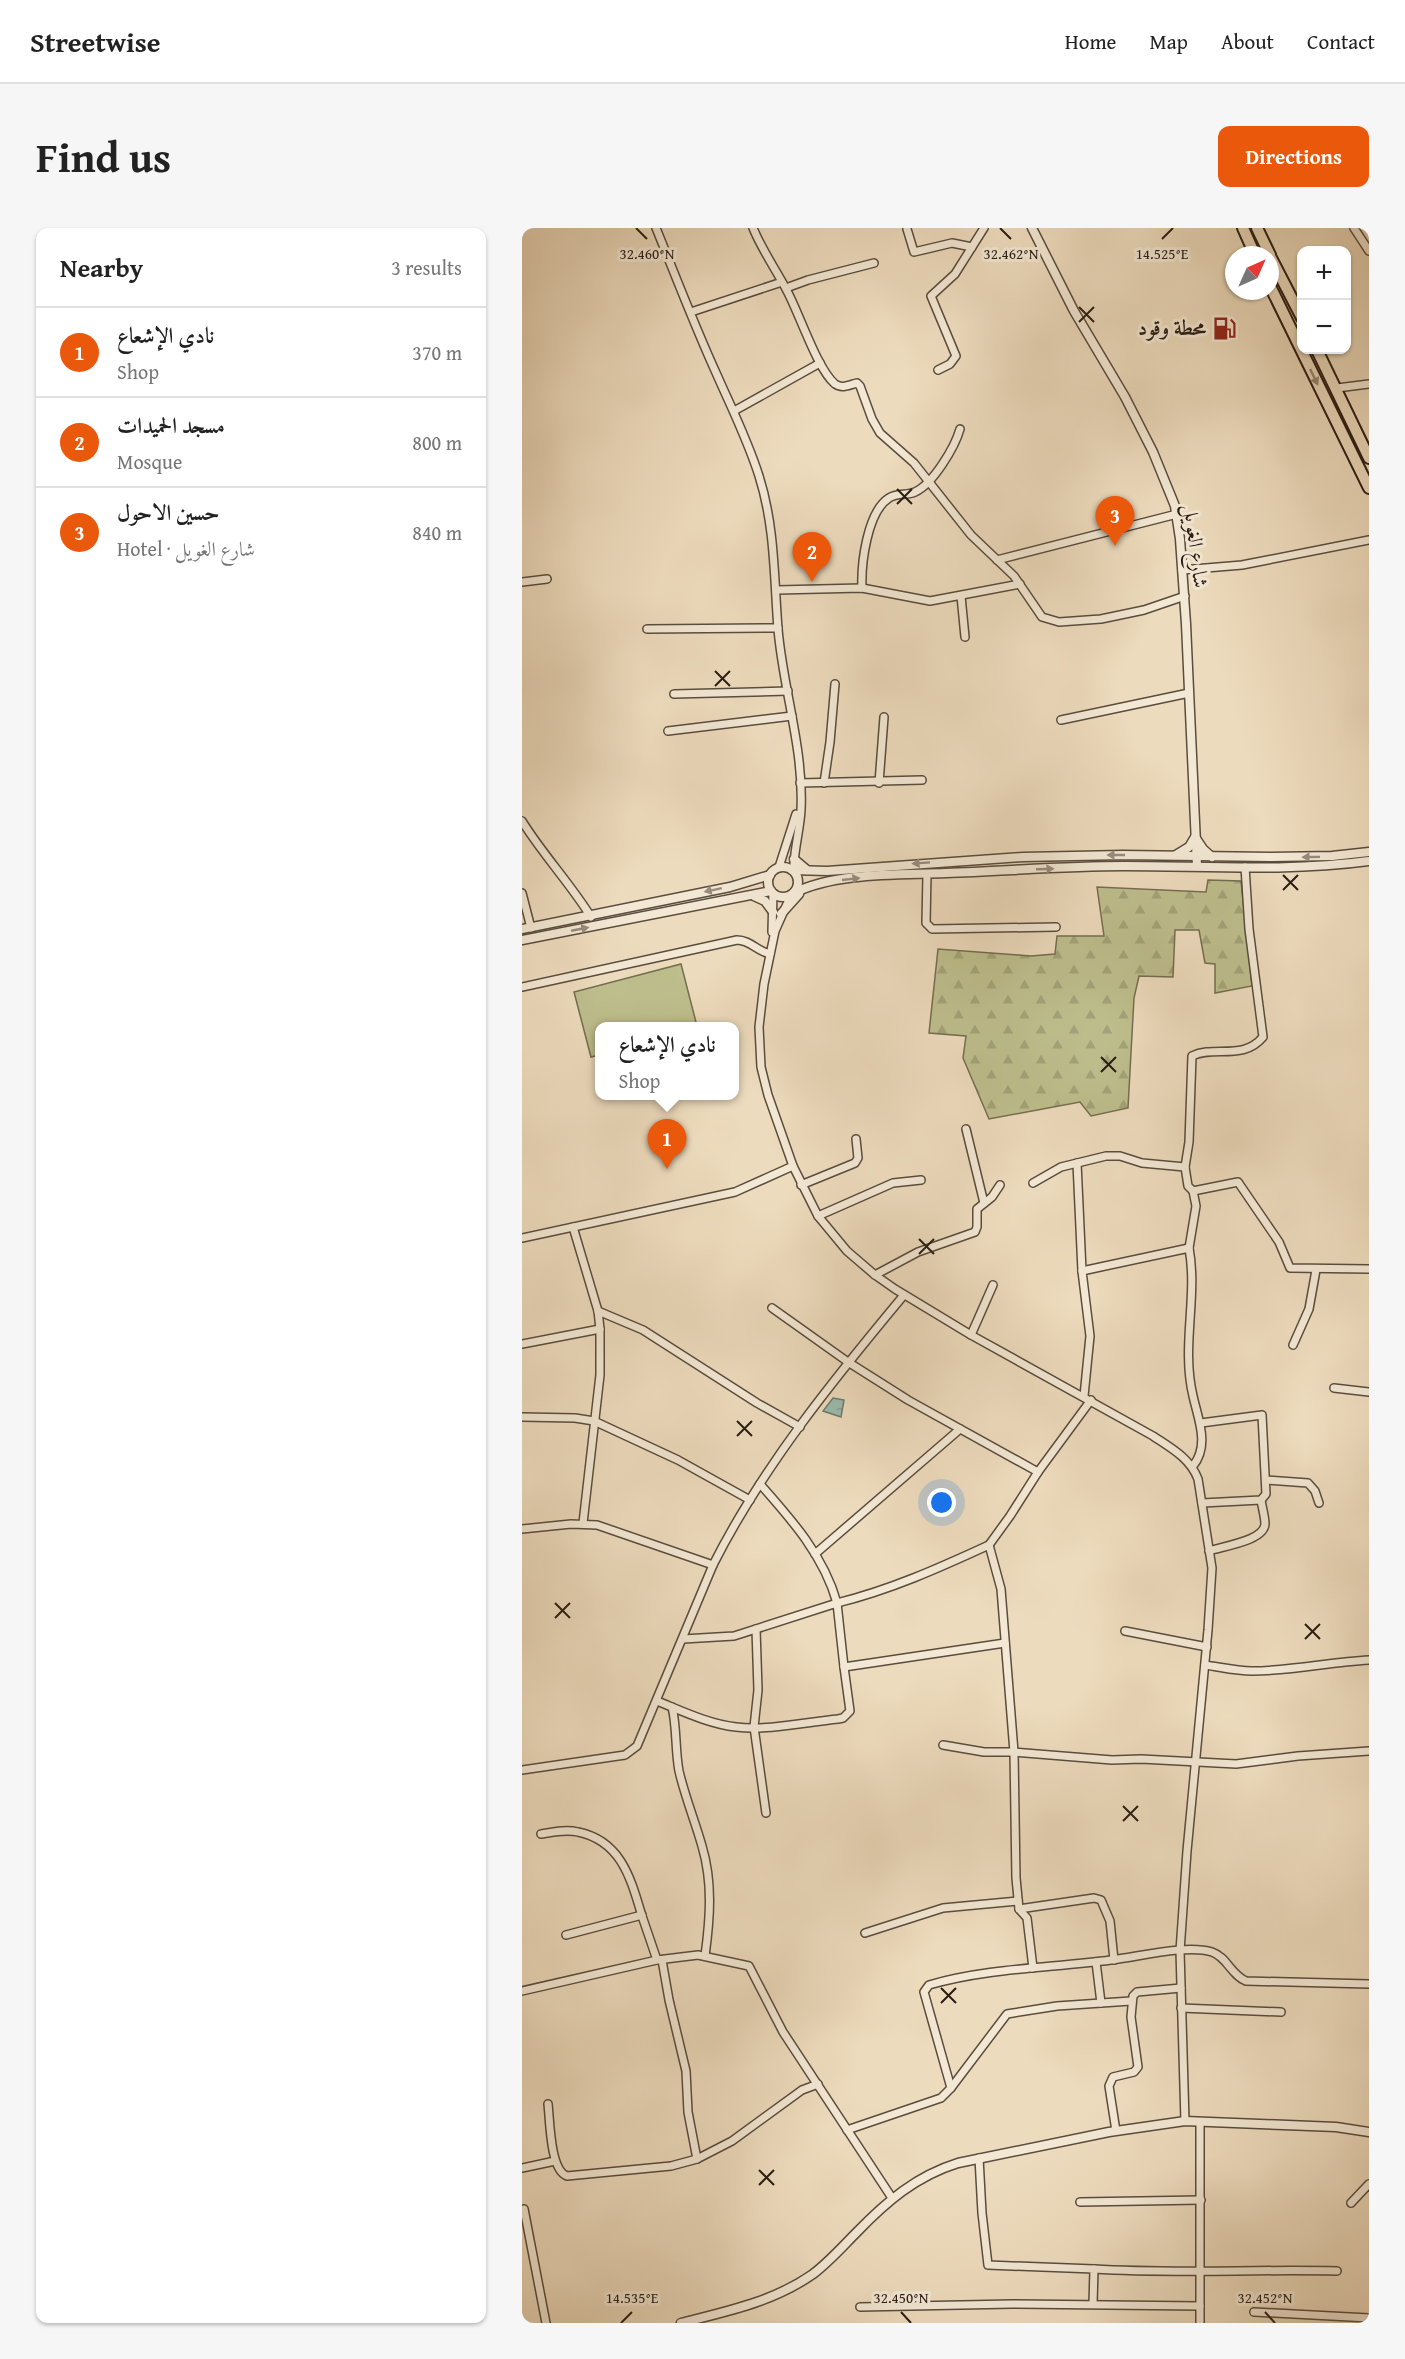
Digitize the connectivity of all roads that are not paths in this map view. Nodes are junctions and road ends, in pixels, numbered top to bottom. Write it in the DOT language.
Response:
graph roads {
  1 [pos="656,228"];
  2 [pos="753,228"];
  3 [pos="984,228"];
  4 [pos="1032,228"];
  5 [pos="1243,228"];
  6 [pos="1257,228"];
  7 [pos="1354,228"];
  8 [pos="907,229"];
  9 [pos="1251,246"];
  10 [pos="1266,246"];
  11 [pos="972,247"];
  12 [pos="1369,251"];
  13 [pos="874,263"];
  14 [pos="1279,273"];
  15 [pos="784,285"];
  16 [pos="1277,300"];
  17 [pos="1297,308"];
  18 [pos="691,312"];
  19 [pos="1319,354"];
  20 [pos="820,363"];
  21 [pos="938,370"];
  22 [pos="1369,384"];
  23 [pos="1337,388"];
  24 [pos="734,411"];
  25 [pos="960,429"];
  26 [pos="1369,458"];
  27 [pos="928,481"];
  28 [pos="1369,488"];
  29 [pos="1177,514"];
  30 [pos="1369,540"];
  31 [pos="997,560"];
  32 [pos="1182,570"];
  33 [pos="547,579"];
  34 [pos="522,582"];
  35 [pos="1020,584"];
  36 [pos="862,588"];
  37 [pos="777,590"];
  38 [pos="961,596"];
  39 [pos="1185,596"];
  40 [pos="778,628"];
  41 [pos="647,629"];
  42 [pos="965,638"];
  43 [pos="835,684"];
  44 [pos="788,691"];
  45 [pos="1189,693"];
  46 [pos="674,694"];
  47 [pos="792,716"];
  48 [pos="885,717"];
  49 [pos="1061,720"];
  50 [pos="668,731"];
  51 [pos="922,780"];
  52 [pos="800,783"];
  53 [pos="824,783"];
  54 [pos="879,783"];
  55 [pos="800,800"];
  56 [pos="522,821"];
  57 [pos="1195,837"];
  58 [pos="1369,852"];
  59 [pos="1173,856"];
  60 [pos="1196,856"];
  61 [pos="1212,856"];
  62 [pos="794,859"];
  63 [pos="1369,861"];
  64 [pos="1197,866"];
  65 [pos="779,867"];
  66 [pos="1245,867"];
  67 [pos="792,870"];
  68 [pos="811,871"];
  69 [pos="927,874"];
  70 [pos="770,875"];
  71 [pos="810,886"];
  72 [pos="772,892"];
  73 [pos="522,893"];
  74 [pos="793,894"];
  75 [pos="753,895"];
  76 [pos="777,913"];
  77 [pos="591,917"];
  78 [pos="1056,927"];
  79 [pos="527,928"];
  80 [pos="522,940"];
  81 [pos="770,950"];
  82 [pos="522,987"];
  83 [pos="966,1129"];
  84 [pos="856,1139"];
  85 [pos="1077,1164"];
  86 [pos="793,1166"];
  87 [pos="1185,1167"];
  88 [pos="921,1180"];
  89 [pos="1032,1183"];
  90 [pos="801,1185"];
  91 [pos="999,1185"];
  92 [pos="1193,1191"];
  93 [pos="984,1203"];
  94 [pos="818,1216"];
  95 [pos="573,1227"];
  96 [pos="522,1238"];
  97 [pos="1189,1248"];
  98 [pos="1369,1269"];
  99 [pos="1316,1270"];
  100 [pos="1082,1271"];
  101 [pos="874,1275"];
  102 [pos="993,1285"];
  103 [pos="904,1295"];
  104 [pos="772,1308"];
  105 [pos="598,1311"];
  106 [pos="600,1329"];
  107 [pos="971,1335"];
  108 [pos="522,1344"];
  109 [pos="1293,1345"];
  110 [pos="848,1362"];
  111 [pos="1334,1388"];
  112 [pos="1369,1392"];
  113 [pos="1088,1398"];
  114 [pos="522,1417"];
  115 [pos="594,1420"];
  116 [pos="1201,1423"];
  117 [pos="800,1427"];
  118 [pos="960,1429"];
  119 [pos="1193,1467"];
  120 [pos="1038,1472"];
  121 [pos="1266,1480"];
  122 [pos="760,1484"];
  123 [pos="750,1500"];
  124 [pos="1261,1500"];
  125 [pos="1202,1503"];
  126 [pos="1319,1503"];
  127 [pos="583,1523"];
  128 [pos="522,1529"];
  129 [pos="989,1545"];
  130 [pos="1209,1551"];
  131 [pos="815,1554"];
  132 [pos="713,1565"];
  133 [pos="837,1603"];
  134 [pos="756,1629"];
  135 [pos="1125,1631"];
  136 [pos="682,1639"];
  137 [pos="1005,1643"];
  138 [pos="1207,1647"];
  139 [pos="1369,1660"];
  140 [pos="1205,1665"];
  141 [pos="844,1667"];
  142 [pos="657,1701"];
  143 [pos="672,1707"];
  144 [pos="754,1727"];
  145 [pos="943,1745"];
  146 [pos="1369,1751"];
  147 [pos="1014,1752"];
  148 [pos="1195,1762"];
  149 [pos="522,1770"];
  150 [pos="766,1813"];
  151 [pos="541,1834"];
  152 [pos="1019,1905"];
  153 [pos="642,1915"];
  154 [pos="865,1933"];
  155 [pos="566,1935"];
  156 [pos="1180,1950"];
  157 [pos="705,1956"];
  158 [pos="660,1960"];
  159 [pos="1114,1960"];
  160 [pos="1096,1962"];
  161 [pos="1033,1968"];
  162 [pos="1369,1984"];
  163 [pos="1180,1988"];
  164 [pos="522,1991"];
  165 [pos="1131,2001"];
  166 [pos="1101,2003"];
  167 [pos="1181,2008"];
  168 [pos="1281,2012"];
  169 [pos="818,2084"];
  170 [pos="951,2088"];
  171 [pos="548,2104"];
  172 [pos="1185,2121"];
  173 [pos="1200,2122"];
  174 [pos="847,2130"];
  175 [pos="1116,2131"];
  176 [pos="1369,2132"];
  177 [pos="979,2158"];
  178 [pos="698,2159"];
  179 [pos="555,2161"];
  180 [pos="522,2168"];
  181 [pos="1369,2184"];
  182 [pos="892,2198"];
  183 [pos="1201,2200"];
  184 [pos="1080,2202"];
  185 [pos="1351,2202"];
  186 [pos="524,2209"];
  187 [pos="1094,2269"];
  188 [pos="1337,2271"];
  189 [pos="1201,2272"];
  190 [pos="1093,2304"];
  191 [pos="1200,2306"];
  192 [pos="860,2307"];
  193 [pos="1254,2312"];
  194 [pos="1368,2320"];
  195 [pos="546,2323"];
  196 [pos="681,2323"];
  197 [pos="1200,2323"];
  1 -- 18 [label="street"];
  2 -- 15 [label="street"];
  3 -- 11 [label="street"];
  4 -- 29 [label="street, شارع الغويل"];
  5 -- 9 [label="highway"];
  6 -- 10 [label="highway"];
  7 -- 12 [label="street"];
  8 -- 11 [label="street"];
  11 -- 21 [label="street"];
  13 -- 15 [label="street"];
  14 -- 17 [label="highway"];
  15 -- 18 [label="street"];
  15 -- 20 [label="street"];
  16 -- 28 [label="highway, one-way"];
  18 -- 24 [label="street"];
  19 -- 23 [label="highway"];
  20 -- 24 [label="street"];
  20 -- 27 [label="street"];
  22 -- 23 [label="street"];
  23 -- 26 [label="highway"];
  24 -- 37 [label="street"];
  25 -- 27 [label="street"];
  27 -- 31 [label="street"];
  27 -- 36 [label="street"];
  29 -- 31 [label="street"];
  29 -- 32 [label="street, شارع الغويل"];
  30 -- 32 [label="street"];
  31 -- 35 [label="street"];
  32 -- 39 [label="street, شارع الغويل"];
  33 -- 34 [label="street"];
  35 -- 38 [label="street"];
  35 -- 39 [label="street"];
  36 -- 37 [label="street"];
  36 -- 38 [label="street"];
  37 -- 40 [label="street"];
  38 -- 42 [label="street"];
  39 -- 45 [label="street, شارع الغويل"];
  40 -- 41 [label="street"];
  40 -- 44 [label="street"];
  43 -- 53 [label="street"];
  44 -- 46 [label="street"];
  44 -- 47 [label="street"];
  45 -- 49 [label="street"];
  45 -- 57 [label="street, شارع الغويل"];
  47 -- 50 [label="street"];
  47 -- 52 [label="street"];
  48 -- 54 [label="street"];
  51 -- 54 [label="street"];
  52 -- 53 [label="street"];
  52 -- 55 [label="street"];
  53 -- 54 [label="street"];
  55 -- 62 [label="street"];
  55 -- 65 [label="street"];
  56 -- 77 [label="street"];
  57 -- 59 [label="street"];
  57 -- 60 [label="street, شارع الغويل"];
  57 -- 61 [label="street"];
  58 -- 61 [label="street, one-way"];
  59 -- 60 [label="street"];
  59 -- 68 [label="street, one-way"];
  60 -- 61 [label="street"];
  60 -- 64 [label="street, شارع الغويل"];
  62 -- 67 [label="street"];
  62 -- 68 [label="street"];
  63 -- 66 [label="street"];
  64 -- 66 [label="street"];
  69 -- 64 [label="street, one-way"];
  65 -- 67 [label="street"];
  65 -- 70 [label="street"];
  66 -- 87 [label="street"];
  67 -- 68 [label="street"];
  67 -- 74 [label="street"];
  71 -- 69 [label="street, one-way"];
  69 -- 78 [label="street"];
  70 -- 72 [label="street"];
  70 -- 77 [label="street, one-way"];
  71 -- 74 [label="street"];
  71 -- 76 [label="street"];
  72 -- 74 [label="street"];
  72 -- 75 [label="street"];
  72 -- 76 [label="street"];
  73 -- 79 [label="street"];
  74 -- 76 [label="street"];
  75 -- 76 [label="street"];
  80 -- 75 [label="street, one-way"];
  76 -- 81 [label="street"];
  77 -- 79 [label="street"];
  81 -- 82 [label="street"];
  81 -- 86 [label="street"];
  83 -- 93 [label="street"];
  84 -- 90 [label="street"];
  85 -- 87 [label="street"];
  85 -- 89 [label="street"];
  85 -- 100 [label="street"];
  86 -- 90 [label="street"];
  86 -- 95 [label="street"];
  87 -- 92 [label="street"];
  88 -- 94 [label="street"];
  90 -- 94 [label="street"];
  91 -- 93 [label="street"];
  92 -- 97 [label="street"];
  92 -- 99 [label="street"];
  93 -- 101 [label="street"];
  94 -- 101 [label="street"];
  95 -- 96 [label="street"];
  95 -- 105 [label="street"];
  97 -- 100 [label="street"];
  97 -- 116 [label="street"];
  98 -- 99 [label="street"];
  99 -- 109 [label="street"];
  100 -- 113 [label="street"];
  101 -- 103 [label="street"];
  102 -- 107 [label="street"];
  103 -- 107 [label="street"];
  103 -- 110 [label="street"];
  104 -- 110 [label="street"];
  105 -- 106 [label="street"];
  105 -- 117 [label="street"];
  106 -- 108 [label="street"];
  106 -- 115 [label="street"];
  107 -- 113 [label="street"];
  110 -- 117 [label="street"];
  110 -- 118 [label="street"];
  111 -- 112 [label="street"];
  113 -- 119 [label="street"];
  113 -- 120 [label="street"];
  114 -- 115 [label="street"];
  115 -- 123 [label="street"];
  115 -- 127 [label="street"];
  116 -- 119 [label="street"];
  116 -- 121 [label="street"];
  117 -- 122 [label="street"];
  118 -- 120 [label="street"];
  118 -- 131 [label="street"];
  119 -- 125 [label="street"];
  120 -- 129 [label="street"];
  121 -- 124 [label="street"];
  121 -- 126 [label="street"];
  122 -- 123 [label="street"];
  122 -- 131 [label="street"];
  123 -- 132 [label="street"];
  124 -- 125 [label="street"];
  124 -- 130 [label="street"];
  125 -- 130 [label="street"];
  127 -- 128 [label="street"];
  127 -- 132 [label="street"];
  129 -- 133 [label="street"];
  129 -- 137 [label="street"];
  130 -- 138 [label="street"];
  131 -- 133 [label="street"];
  132 -- 136 [label="street"];
  133 -- 134 [label="street"];
  133 -- 141 [label="street"];
  134 -- 136 [label="street"];
  134 -- 144 [label="street"];
  135 -- 138 [label="street"];
  136 -- 142 [label="street"];
  137 -- 141 [label="street"];
  137 -- 147 [label="street"];
  138 -- 140 [label="street"];
  139 -- 140 [label="street"];
  140 -- 148 [label="street"];
  141 -- 144 [label="street"];
  142 -- 143 [label="street"];
  142 -- 149 [label="street"];
  143 -- 144 [label="street"];
  143 -- 157 [label="street"];
  144 -- 150 [label="street"];
  145 -- 147 [label="street"];
  146 -- 148 [label="street"];
  147 -- 148 [label="street"];
  147 -- 152 [label="street"];
  148 -- 156 [label="street"];
  151 -- 153 [label="street"];
  152 -- 154 [label="street"];
  152 -- 159 [label="street"];
  152 -- 161 [label="street"];
  153 -- 155 [label="street"];
  153 -- 158 [label="street"];
  156 -- 159 [label="street"];
  156 -- 162 [label="street"];
  156 -- 163 [label="street"];
  157 -- 158 [label="street"];
  157 -- 169 [label="street"];
  158 -- 164 [label="street"];
  158 -- 178 [label="street"];
  159 -- 160 [label="street"];
  160 -- 161 [label="street"];
  160 -- 166 [label="street"];
  161 -- 170 [label="street"];
  163 -- 165 [label="street"];
  163 -- 167 [label="street"];
  165 -- 166 [label="street"];
  165 -- 175 [label="street"];
  166 -- 170 [label="street"];
  167 -- 168 [label="street"];
  167 -- 172 [label="street"];
  169 -- 174 [label="street"];
  169 -- 178 [label="street"];
  170 -- 174 [label="street"];
  171 -- 179 [label="street"];
  172 -- 173 [label="street"];
  172 -- 175 [label="street"];
  173 -- 176 [label="street"];
  173 -- 183 [label="street"];
  174 -- 182 [label="street"];
  175 -- 177 [label="street"];
  177 -- 182 [label="street"];
  177 -- 187 [label="street"];
  178 -- 179 [label="street"];
  179 -- 180 [label="street"];
  181 -- 185 [label="street"];
  182 -- 196 [label="street"];
  183 -- 184 [label="street"];
  183 -- 189 [label="street"];
  186 -- 195 [label="street"];
  187 -- 189 [label="street"];
  187 -- 190 [label="street"];
  188 -- 189 [label="street"];
  189 -- 191 [label="street"];
  190 -- 191 [label="street"];
  190 -- 192 [label="street"];
  191 -- 197 [label="street"];
  193 -- 194 [label="street"];
}
